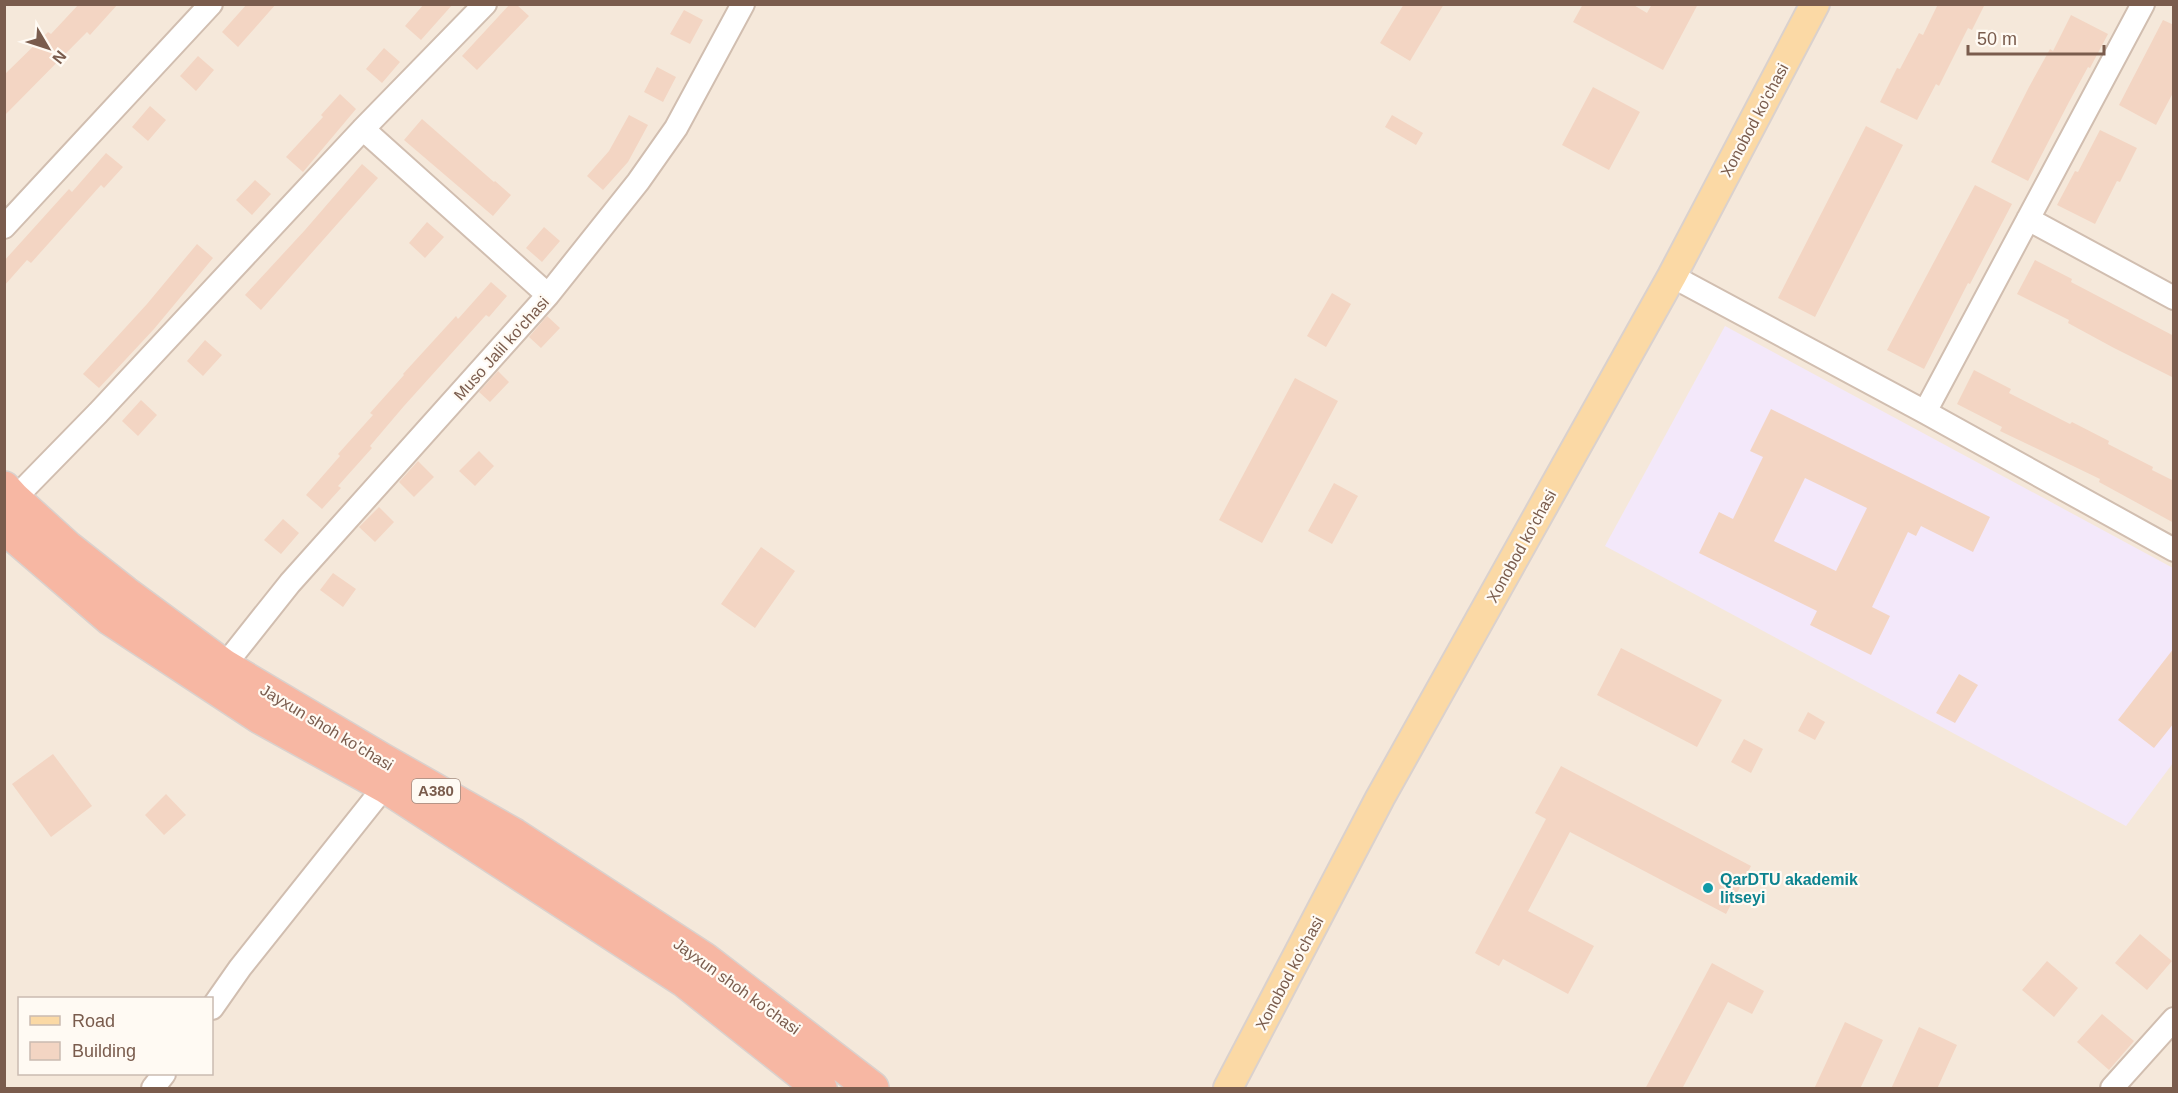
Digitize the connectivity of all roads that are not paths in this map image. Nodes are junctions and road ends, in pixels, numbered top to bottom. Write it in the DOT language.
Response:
graph roads {
  1 [pos="212,4"];
  2 [pos="485,4"];
  3 [pos="743,4"];
  4 [pos="1815,4"];
  5 [pos="2143,4"];
  6 [pos="363,129"];
  7 [pos="2028,219"];
  8 [pos="4,227"];
  9 [pos="1672,276"];
  10 [pos="548,295"];
  11 [pos="2174,298"];
  12 [pos="1925,412"];
  13 [pos="8,505"];
  14 [pos="2174,550"];
  15 [pos="224,666"];
  16 [pos="385,786"];
  17 [pos="213,1007"];
  18 [pos="2174,1019"];
  19 [pos="163,1075"];
  20 [pos="153,1089"];
  21 [pos="820,1089"];
  22 [pos="872,1089"];
  23 [pos="1228,1089"];
  24 [pos="2112,1089"];
  1 -- 8 [label="street"];
  2 -- 6 [label="street"];
  3 -- 10 [label="street, Muso Jalil ko'chasi"];
  4 -- 9 [label="main road, Xonobod ko'chasi"];
  5 -- 7 [label="street"];
  6 -- 10 [label="street"];
  6 -- 13 [label="street"];
  7 -- 11 [label="street"];
  7 -- 12 [label="street"];
  9 -- 12 [label="street"];
  9 -- 23 [label="main road, Xonobod ko'chasi"];
  10 -- 15 [label="street, Muso Jalil ko'chasi"];
  12 -- 14 [label="street"];
  13 -- 15 [label="highway, Jayxun shoh ko'chasi / A380"];
  13 -- 16 [label="highway, Jayxun shoh ko'chasi / A380"];
  15 -- 22 [label="highway, Jayxun shoh ko'chasi / A380"];
  16 -- 17 [label="street"];
  16 -- 21 [label="highway, Jayxun shoh ko'chasi / A380"];
  18 -- 24 [label="street"];
  19 -- 20 [label="street"];
}
